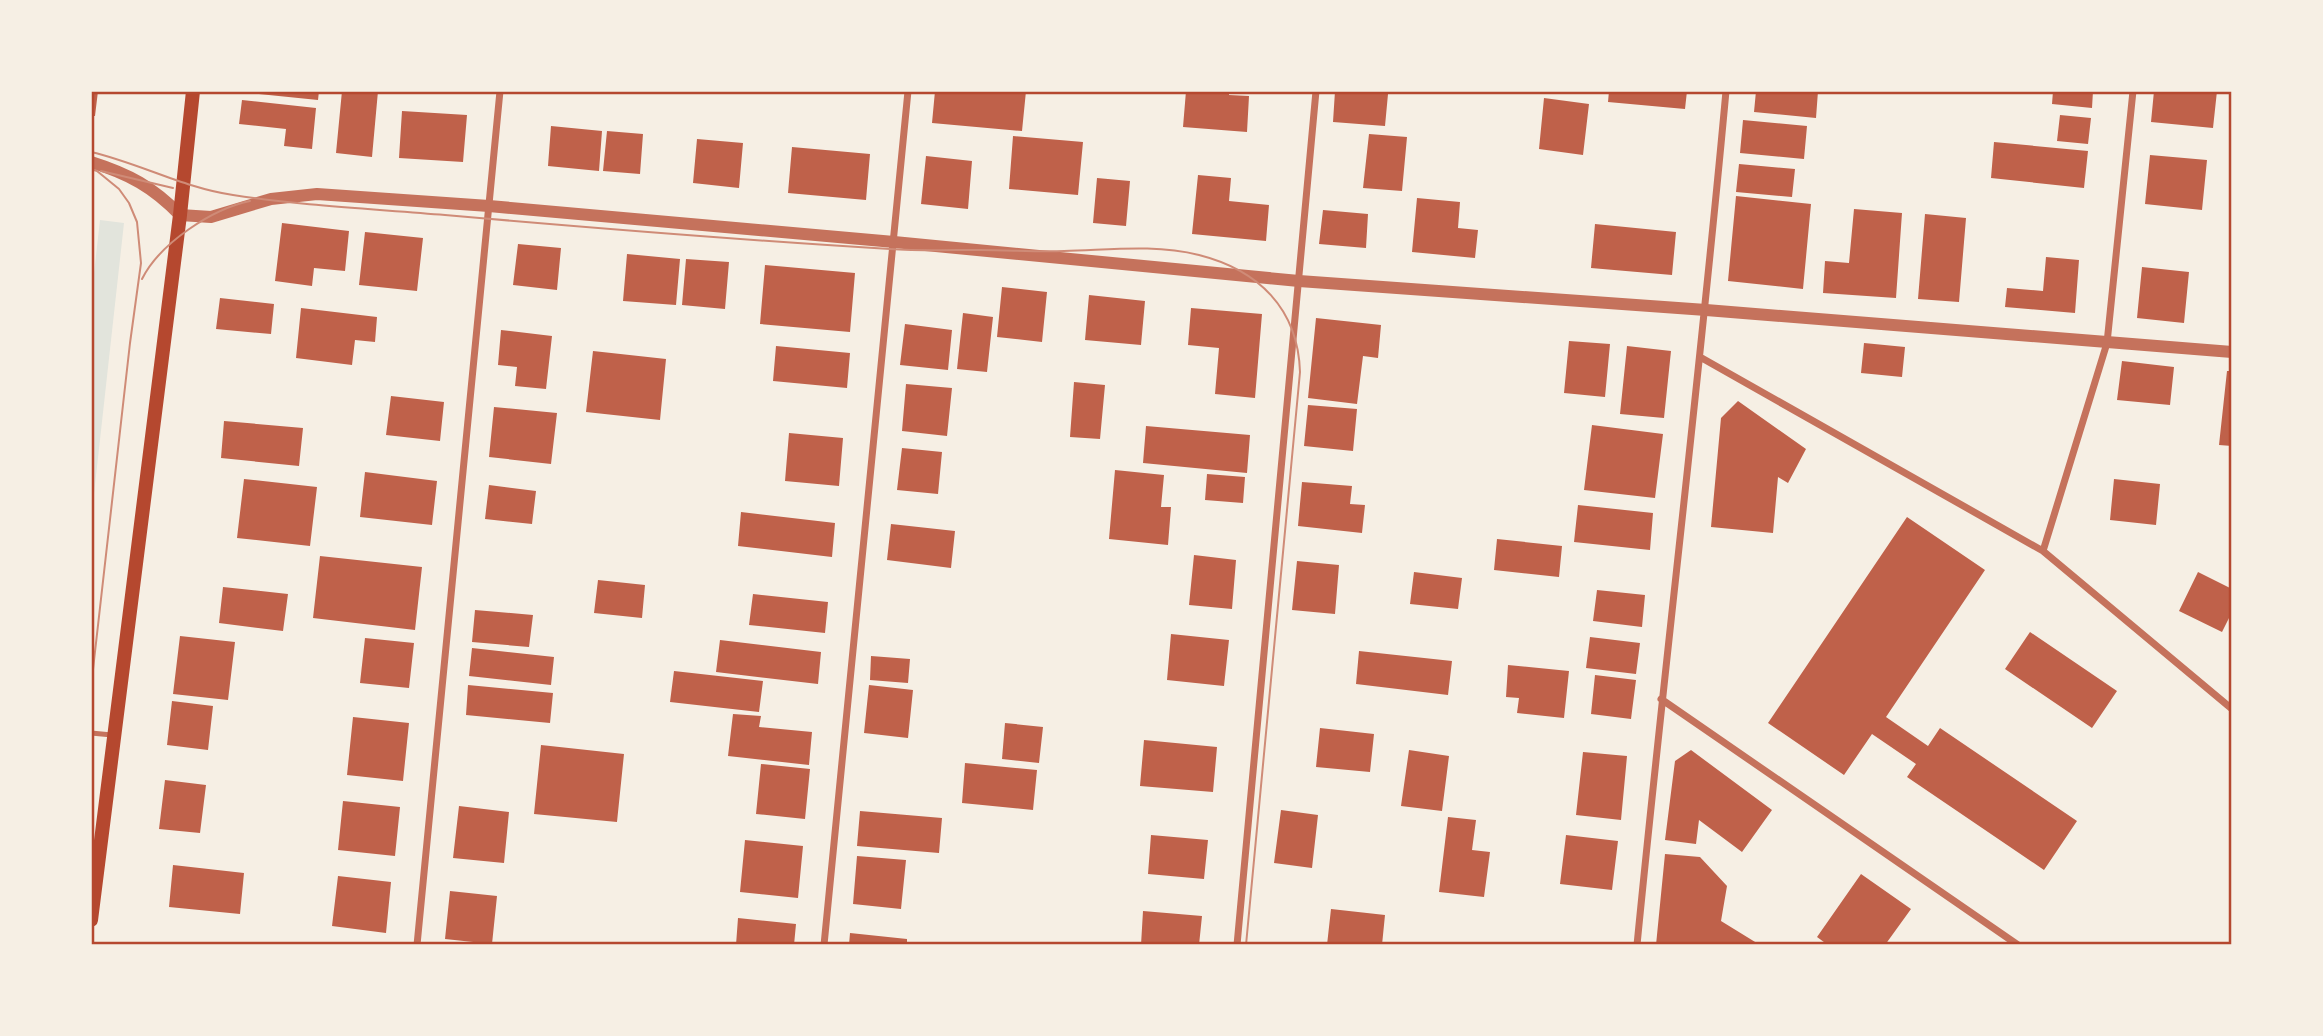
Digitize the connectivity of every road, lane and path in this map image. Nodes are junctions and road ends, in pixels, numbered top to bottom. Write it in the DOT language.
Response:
graph roads {
  1 [pos="193,91"];
  2 [pos="500,91"];
  3 [pos="908,91"];
  4 [pos="1316,91"];
  5 [pos="1726,91"];
  6 [pos="2133,91"];
  7 [pos="91,162"];
  8 [pos="489,206"];
  9 [pos="180,215"];
  10 [pos="894,242"];
  11 [pos="1298,281"];
  12 [pos="1706,310"];
  13 [pos="2108,343"];
  14 [pos="2232,352"];
  15 [pos="1700,357"];
  16 [pos="2043,551"];
  17 [pos="1661,699"];
  18 [pos="2232,709"];
  19 [pos="91,733"];
  20 [pos="114,735"];
  21 [pos="91,920"];
  22 [pos="417,945"];
  23 [pos="824,945"];
  24 [pos="1237,945"];
  25 [pos="1637,945"];
  26 [pos="2018,945"];
  1 -- 9 [label="main road"];
  2 -- 8 [label="street"];
  3 -- 10 [label="street"];
  4 -- 11 [label="street"];
  5 -- 12 [label="street"];
  6 -- 13 [label="street"];
  7 -- 9 [label="street"];
  8 -- 9 [label="street"];
  8 -- 10 [label="street"];
  8 -- 22 [label="street"];
  9 -- 20 [label="main road"];
  10 -- 11 [label="street"];
  10 -- 23 [label="street"];
  11 -- 12 [label="street"];
  11 -- 24 [label="street"];
  12 -- 13 [label="street"];
  12 -- 15 [label="street"];
  13 -- 14 [label="street"];
  13 -- 16 [label="street"];
  15 -- 16 [label="street"];
  15 -- 17 [label="street"];
  16 -- 18 [label="street"];
  17 -- 25 [label="street"];
  17 -- 26 [label="street"];
  19 -- 20 [label="lane"];
  20 -- 21 [label="main road"];
}
